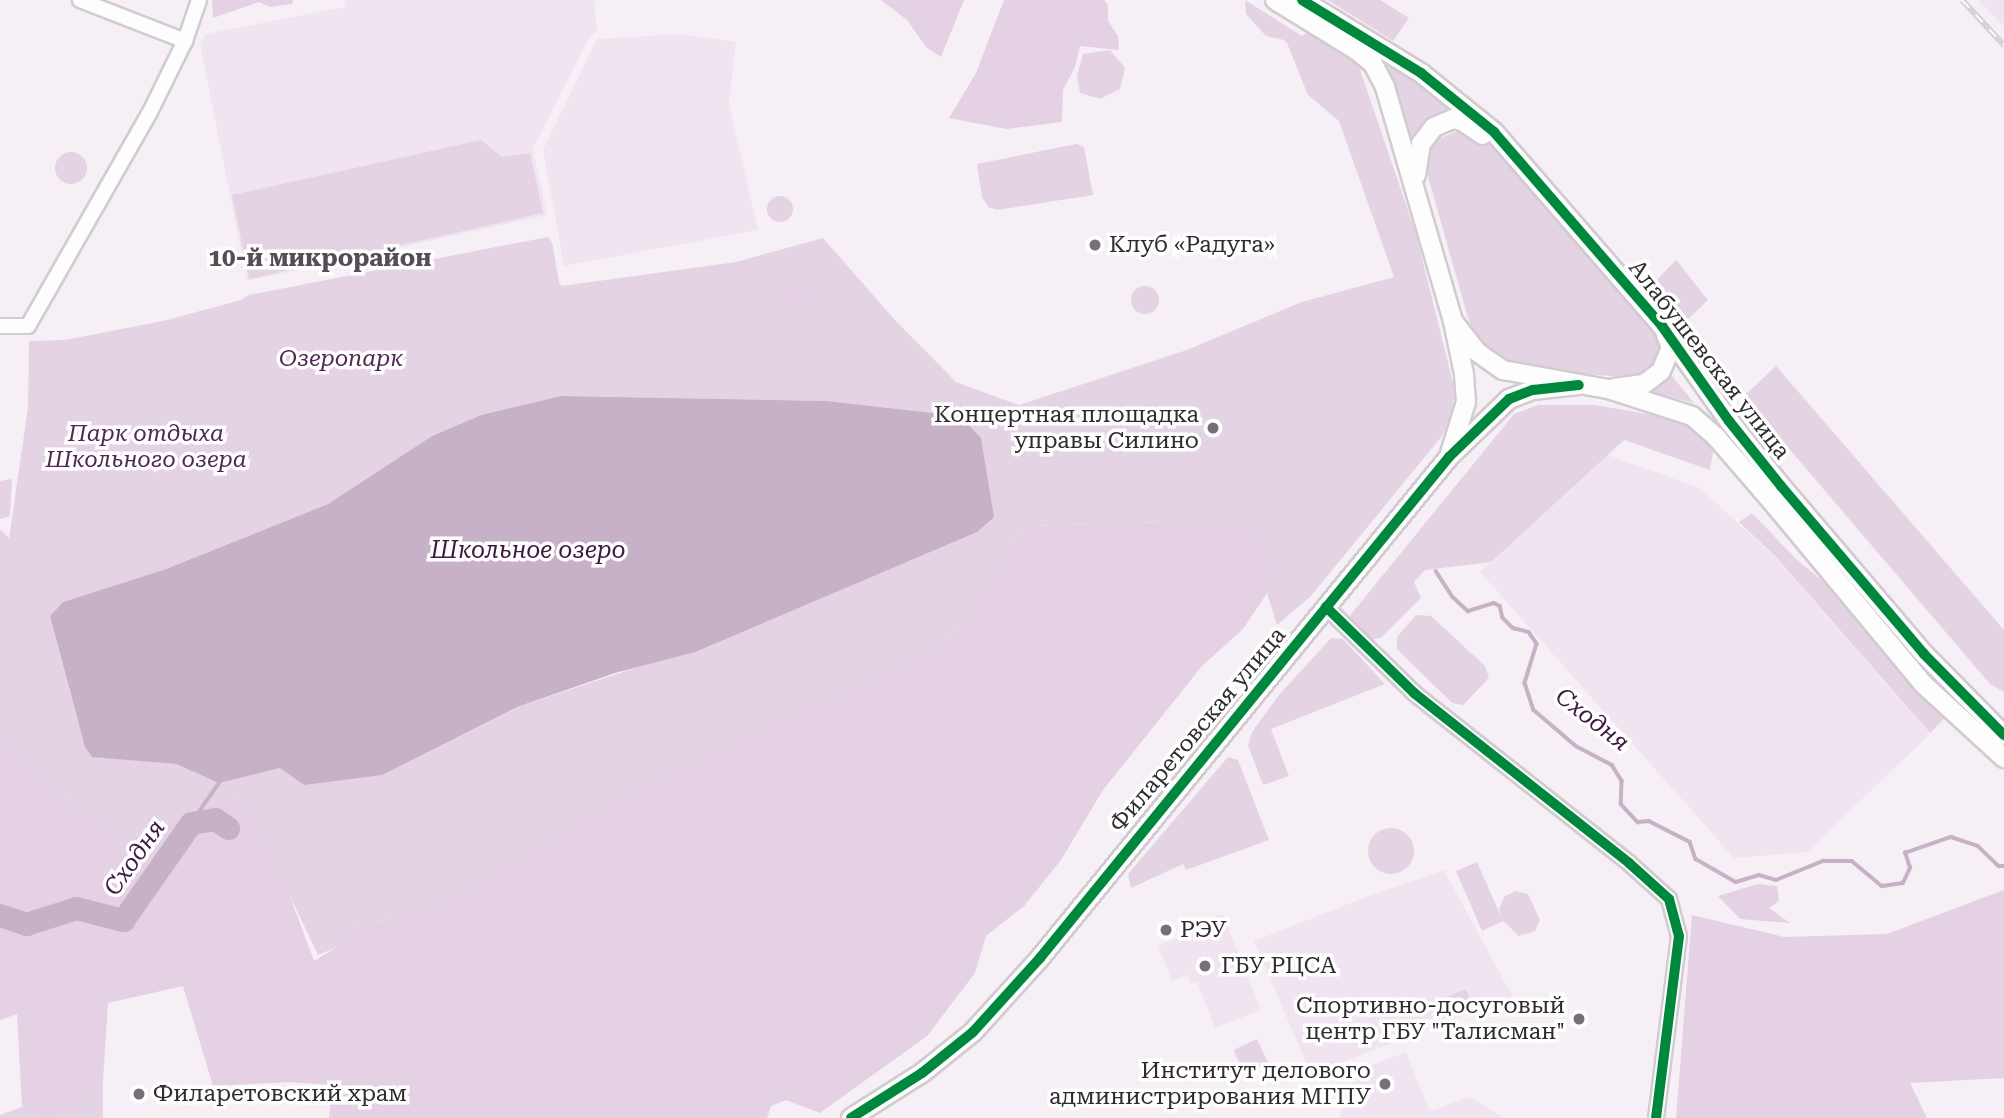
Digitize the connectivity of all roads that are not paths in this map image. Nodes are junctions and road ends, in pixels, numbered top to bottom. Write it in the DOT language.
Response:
graph roads {
  1 [pos="80,0"];
  2 [pos="199,0"];
  3 [pos="1275,0"];
  4 [pos="1302,0"];
  5 [pos="185,41"];
  6 [pos="1507,150"];
  7 [pos="1416,190"];
  8 [pos="1453,321"];
  9 [pos="0,326"];
  10 [pos="1662,326"];
  11 [pos="1579,385"];
  12 [pos="1608,389"];
  13 [pos="1449,457"];
  14 [pos="1326,607"];
  15 [pos="2004,735"];
  16 [pos="2004,758"];
  17 [pos="851,1118"];
  18 [pos="1656,1118"];
  1 -- 5 [label="street"];
  2 -- 5 [label="street"];
  3 -- 7 [label="street, Алабушевская улица"];
  4 -- 6 [label="street, Алабушевская улица"];
  5 -- 9 [label="street"];
  6 -- 7 [label="street, Алабушевская улица"];
  6 -- 10 [label="street, Алабушевская улица"];
  7 -- 8 [label="street, Алабушевская улица"];
  8 -- 11 [label="street, Алабушевская улица"];
  8 -- 13 [label="street, Филаретовская улица"];
  10 -- 12 [label="street, Алабушевская улица"];
  10 -- 15 [label="street, Алабушевская улица"];
  11 -- 12 [label="street, Алабушевская улица"];
  11 -- 13 [label="street, Филаретовская улица"];
  12 -- 16 [label="street, Алабушевская улица"];
  13 -- 14 [label="street, Филаретовская улица"];
  14 -- 17 [label="street, Филаретовская улица"];
  14 -- 18 [label="street"];
}
